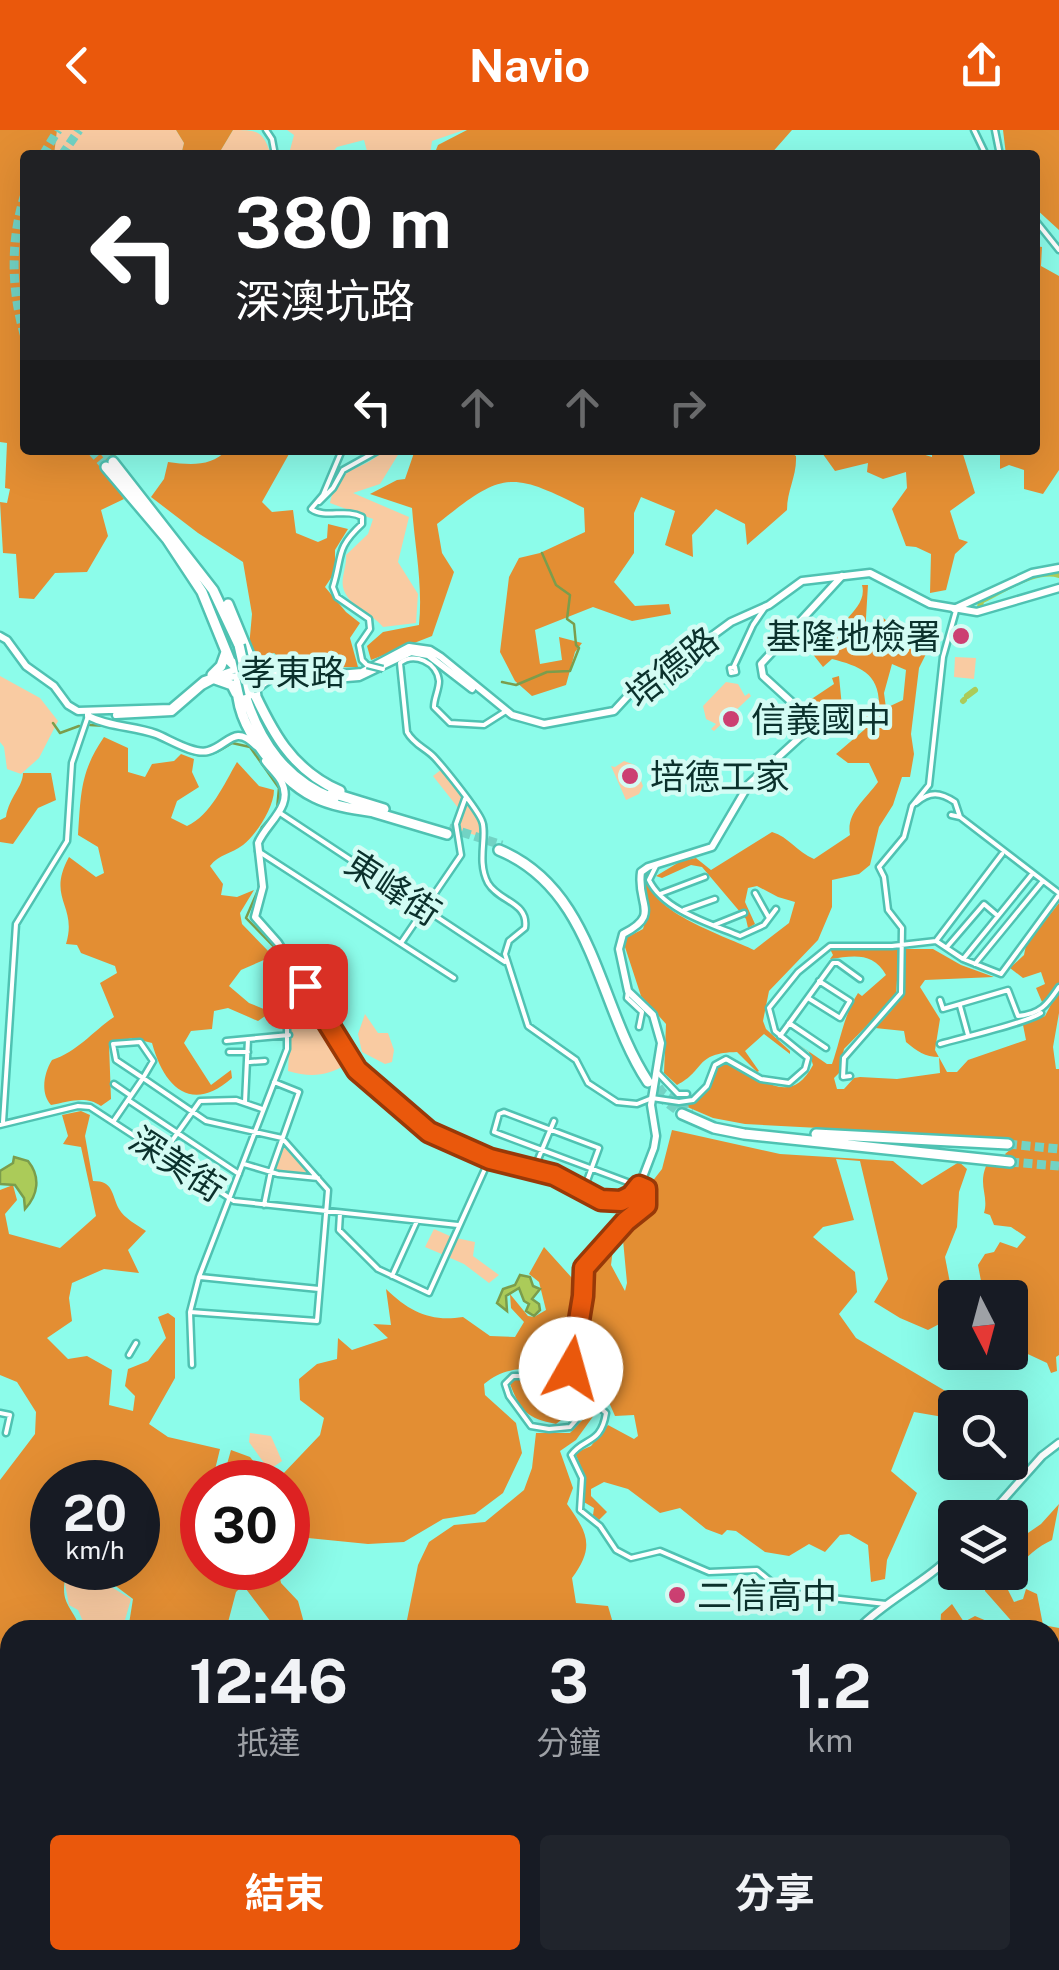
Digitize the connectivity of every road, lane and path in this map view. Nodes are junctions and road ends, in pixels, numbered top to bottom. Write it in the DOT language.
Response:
graph roads {
  1 [pos="1040,226"];
  2 [pos="1059,250"];
  3 [pos="340,455"];
  4 [pos="370,455"];
  5 [pos="315,504"];
  6 [pos="1059,568"];
  7 [pos="843,575"];
  8 [pos="1059,588"];
  9 [pos="770,605"];
  10 [pos="955,609"];
  11 [pos="0,638"];
  12 [pos="235,645"];
  13 [pos="399,671"];
  14 [pos="241,672"];
  15 [pos="271,676"];
  16 [pos="731,676"];
  17 [pos="213,677"];
  18 [pos="259,704"];
  19 [pos="241,707"];
  20 [pos="506,711"];
  21 [pos="88,714"];
  22 [pos="252,717"];
  23 [pos="465,799"];
  24 [pos="912,806"];
  25 [pos="374,809"];
  26 [pos="280,814"];
  27 [pos="951,816"];
  28 [pos="960,817"];
  29 [pos="448,831"];
  30 [pos="501,848"];
  31 [pos="258,851"];
  32 [pos="1004,852"];
  33 [pos="656,864"];
  34 [pos="1033,873"];
  35 [pos="705,876"];
  36 [pos="1044,881"];
  37 [pos="755,893"];
  38 [pos="660,894"];
  39 [pos="1059,894"];
  40 [pos="715,899"];
  41 [pos="425,908"];
  42 [pos="684,910"];
  43 [pos="776,910"];
  44 [pos="744,913"];
  45 [pos="998,916"];
  46 [pos="770,918"];
  47 [pos="714,925"];
  48 [pos="936,941"];
  49 [pos="401,942"];
  50 [pos="902,946"];
  51 [pos="946,948"];
  52 [pos="963,959"];
  53 [pos="506,962"];
  54 [pos="975,964"];
  55 [pos="297,974"];
  56 [pos="454,978"];
  57 [pos="860,979"];
  58 [pos="819,981"];
  59 [pos="1059,987"];
  60 [pos="628,991"];
  61 [pos="807,997"];
  62 [pos="940,1000"];
  63 [pos="959,1004"];
  64 [pos="1044,1010"];
  65 [pos="789,1024"];
  66 [pos="639,1027"];
  67 [pos="290,1035"];
  68 [pos="968,1035"];
  69 [pos="780,1036"];
  70 [pos="248,1039"];
  71 [pos="226,1041"];
  72 [pos="940,1044"];
  73 [pos="826,1048"];
  74 [pos="229,1052"];
  75 [pos="248,1052"];
  76 [pos="248,1062"];
  77 [pos="265,1062"];
  78 [pos="652,1076"];
  79 [pos="850,1076"];
  80 [pos="143,1078"];
  81 [pos="274,1082"];
  82 [pos="114,1084"];
  83 [pos="687,1094"];
  84 [pos="129,1098"];
  85 [pos="652,1098"];
  86 [pos="245,1102"];
  87 [pos="192,1110"];
  88 [pos="264,1110"];
  89 [pos="687,1114"];
  90 [pos="554,1120"];
  91 [pos="112,1122"];
  92 [pos="1,1124"];
  93 [pos="550,1130"];
  94 [pos="176,1132"];
  95 [pos="255,1133"];
  96 [pos="282,1138"];
  97 [pos="947,1141"];
  98 [pos="892,1144"];
  99 [pos="1008,1144"];
  100 [pos="542,1150"];
  101 [pos="162,1155"];
  102 [pos="946,1155"];
  103 [pos="490,1159"];
  104 [pos="1010,1162"];
  105 [pos="243,1164"];
  106 [pos="592,1168"];
  107 [pos="534,1169"];
  108 [pos="271,1171"];
  109 [pos="239,1174"];
  110 [pos="318,1178"];
  111 [pos="639,1186"];
  112 [pos="584,1191"];
  113 [pos="230,1200"];
  114 [pos="264,1206"];
  115 [pos="326,1212"];
  116 [pos="340,1213"];
  117 [pos="417,1221"];
  118 [pos="458,1225"];
  119 [pos="392,1276"];
  120 [pos="199,1277"];
  121 [pos="320,1289"];
  122 [pos="190,1312"];
  123 [pos="136,1343"];
  124 [pos="130,1355"];
  125 [pos="192,1365"];
  126 [pos="0,1413"];
  127 [pos="6,1433"];
  128 [pos="1059,1443"];
  129 [pos="1003,1500"];
  130 [pos="938,1568"];
  131 [pos="886,1604"];
  132 [pos="868,1620"];
  1 -- 2 [label="street"];
  3 -- 5 [label="street"];
  4 -- 5 [label="street"];
  5 -- 13 [label="street, 培德路, bridge"];
  6 -- 10 [label="street"];
  7 -- 9 [label="street, 培德路"];
  7 -- 10 [label="street"];
  7 -- 33 [label="street"];
  8 -- 10 [label="street"];
  9 -- 16 [label="street"];
  9 -- 20 [label="street, 培德路"];
  10 -- 24 [label="street"];
  11 -- 21 [label="street"];
  12 -- 12 [label="main road"];
  12 -- 14 [label="main road"];
  12 -- 14 [label="main road"];
  12 -- 15 [label="main road"];
  12 -- 17 [label="main road"];
  12 -- 22 [label="main road, bridge"];
  13 -- 20 [label="street, 培德路"];
  13 -- 23 [label="street"];
  14 -- 15 [label="street, 孝東路"];
  14 -- 17 [label="street, 孝東路"];
  14 -- 18 [label="main road"];
  14 -- 19 [label="main road"];
  15 -- 18 [label="main road"];
  15 -- 20 [label="street, 孝東路"];
  17 -- 19 [label="main road"];
  17 -- 21 [label="street, 孝東路"];
  18 -- 25 [label="main road"];
  19 -- 22 [label="main road"];
  21 -- 26 [label="street"];
  21 -- 92 [label="street"];
  22 -- 25 [label="main road"];
  23 -- 41 [label="street"];
  23 -- 53 [label="street"];
  24 -- 28 [label="street"];
  24 -- 50 [label="street"];
  25 -- 29 [label="main road"];
  26 -- 31 [label="street"];
  26 -- 41 [label="street, 東峰街"];
  27 -- 28 [label="street"];
  28 -- 32 [label="street"];
  30 -- 78 [label="main road"];
  31 -- 49 [label="street"];
  31 -- 55 [label="street"];
  32 -- 34 [label="street"];
  32 -- 48 [label="street"];
  33 -- 38 [label="street"];
  33 -- 60 [label="street"];
  34 -- 36 [label="street"];
  34 -- 45 [label="street"];
  35 -- 38 [label="street"];
  36 -- 39 [label="street"];
  36 -- 54 [label="street"];
  37 -- 46 [label="street"];
  38 -- 42 [label="street"];
  39 -- 54 [label="street"];
  40 -- 42 [label="street"];
  41 -- 49 [label="street"];
  41 -- 53 [label="street, 東峰街"];
  42 -- 47 [label="street"];
  43 -- 46 [label="street"];
  44 -- 47 [label="street"];
  45 -- 51 [label="street"];
  45 -- 52 [label="street"];
  46 -- 47 [label="street"];
  48 -- 50 [label="street"];
  48 -- 51 [label="street"];
  49 -- 56 [label="street"];
  50 -- 69 [label="street"];
  50 -- 79 [label="street"];
  51 -- 52 [label="street"];
  52 -- 54 [label="street"];
  53 -- 85 [label="street"];
  55 -- 67 [label="street"];
  55 -- 103 [label="street"];
  57 -- 58 [label="street"];
  58 -- 61 [label="street"];
  58 -- 61 [label="street"];
  59 -- 64 [label="street"];
  60 -- 66 [label="street"];
  60 -- 78 [label="street"];
  61 -- 65 [label="street"];
  62 -- 63 [label="street"];
  63 -- 64 [label="street"];
  63 -- 68 [label="street"];
  64 -- 68 [label="street"];
  65 -- 69 [label="street"];
  65 -- 73 [label="street"];
  67 -- 70 [label="street"];
  67 -- 81 [label="street"];
  68 -- 72 [label="street"];
  69 -- 85 [label="street"];
  70 -- 71 [label="street"];
  70 -- 75 [label="street"];
  74 -- 75 [label="street"];
  75 -- 76 [label="street"];
  76 -- 77 [label="street"];
  76 -- 86 [label="street"];
  78 -- 83 [label="street"];
  78 -- 85 [label="street"];
  80 -- 80 [label="street"];
  80 -- 84 [label="street"];
  80 -- 87 [label="street"];
  81 -- 88 [label="street"];
  81 -- 96 [label="street"];
  82 -- 84 [label="street"];
  84 -- 91 [label="street"];
  84 -- 94 [label="street"];
  85 -- 111 [label="street"];
  86 -- 87 [label="street"];
  86 -- 88 [label="street"];
  87 -- 94 [label="street"];
  87 -- 95 [label="street"];
  88 -- 95 [label="street"];
  89 -- 98 [label="main road"];
  90 -- 93 [label="street"];
  91 -- 92 [label="street, 深美街"];
  91 -- 101 [label="street, 深美街"];
  93 -- 100 [label="street"];
  93 -- 100 [label="street"];
  93 -- 106 [label="street"];
  94 -- 101 [label="street"];
  94 -- 109 [label="street"];
  95 -- 96 [label="street"];
  95 -- 105 [label="street"];
  96 -- 108 [label="street"];
  96 -- 110 [label="street"];
  97 -- 98 [label="main road"];
  97 -- 99 [label="main road"];
  97 -- 102 [label="main road"];
  98 -- 102 [label="main road"];
  100 -- 106 [label="street"];
  100 -- 107 [label="street"];
  101 -- 113 [label="street, 深美街"];
  102 -- 104 [label="main road"];
  103 -- 107 [label="street"];
  103 -- 118 [label="street"];
  105 -- 108 [label="street"];
  105 -- 109 [label="street"];
  106 -- 111 [label="street"];
  106 -- 112 [label="street"];
  107 -- 112 [label="street"];
  108 -- 110 [label="street"];
  108 -- 114 [label="street"];
  109 -- 113 [label="street"];
  110 -- 115 [label="street"];
  111 -- 112 [label="street"];
  111 -- 131 [label="street"];
  113 -- 114 [label="street, 深美街"];
  113 -- 120 [label="street"];
  114 -- 115 [label="street, 深美街"];
  115 -- 116 [label="street, 深美街"];
  115 -- 121 [label="street"];
  116 -- 117 [label="street, 深美街"];
  116 -- 119 [label="street"];
  117 -- 118 [label="street, 深美街"];
  117 -- 119 [label="street"];
  118 -- 119 [label="street"];
  120 -- 121 [label="street"];
  120 -- 122 [label="street"];
  121 -- 122 [label="street"];
  122 -- 125 [label="street"];
  123 -- 124 [label="street"];
  126 -- 127 [label="street"];
  128 -- 129 [label="street"];
  130 -- 131 [label="street"];
  131 -- 132 [label="street"];
}
